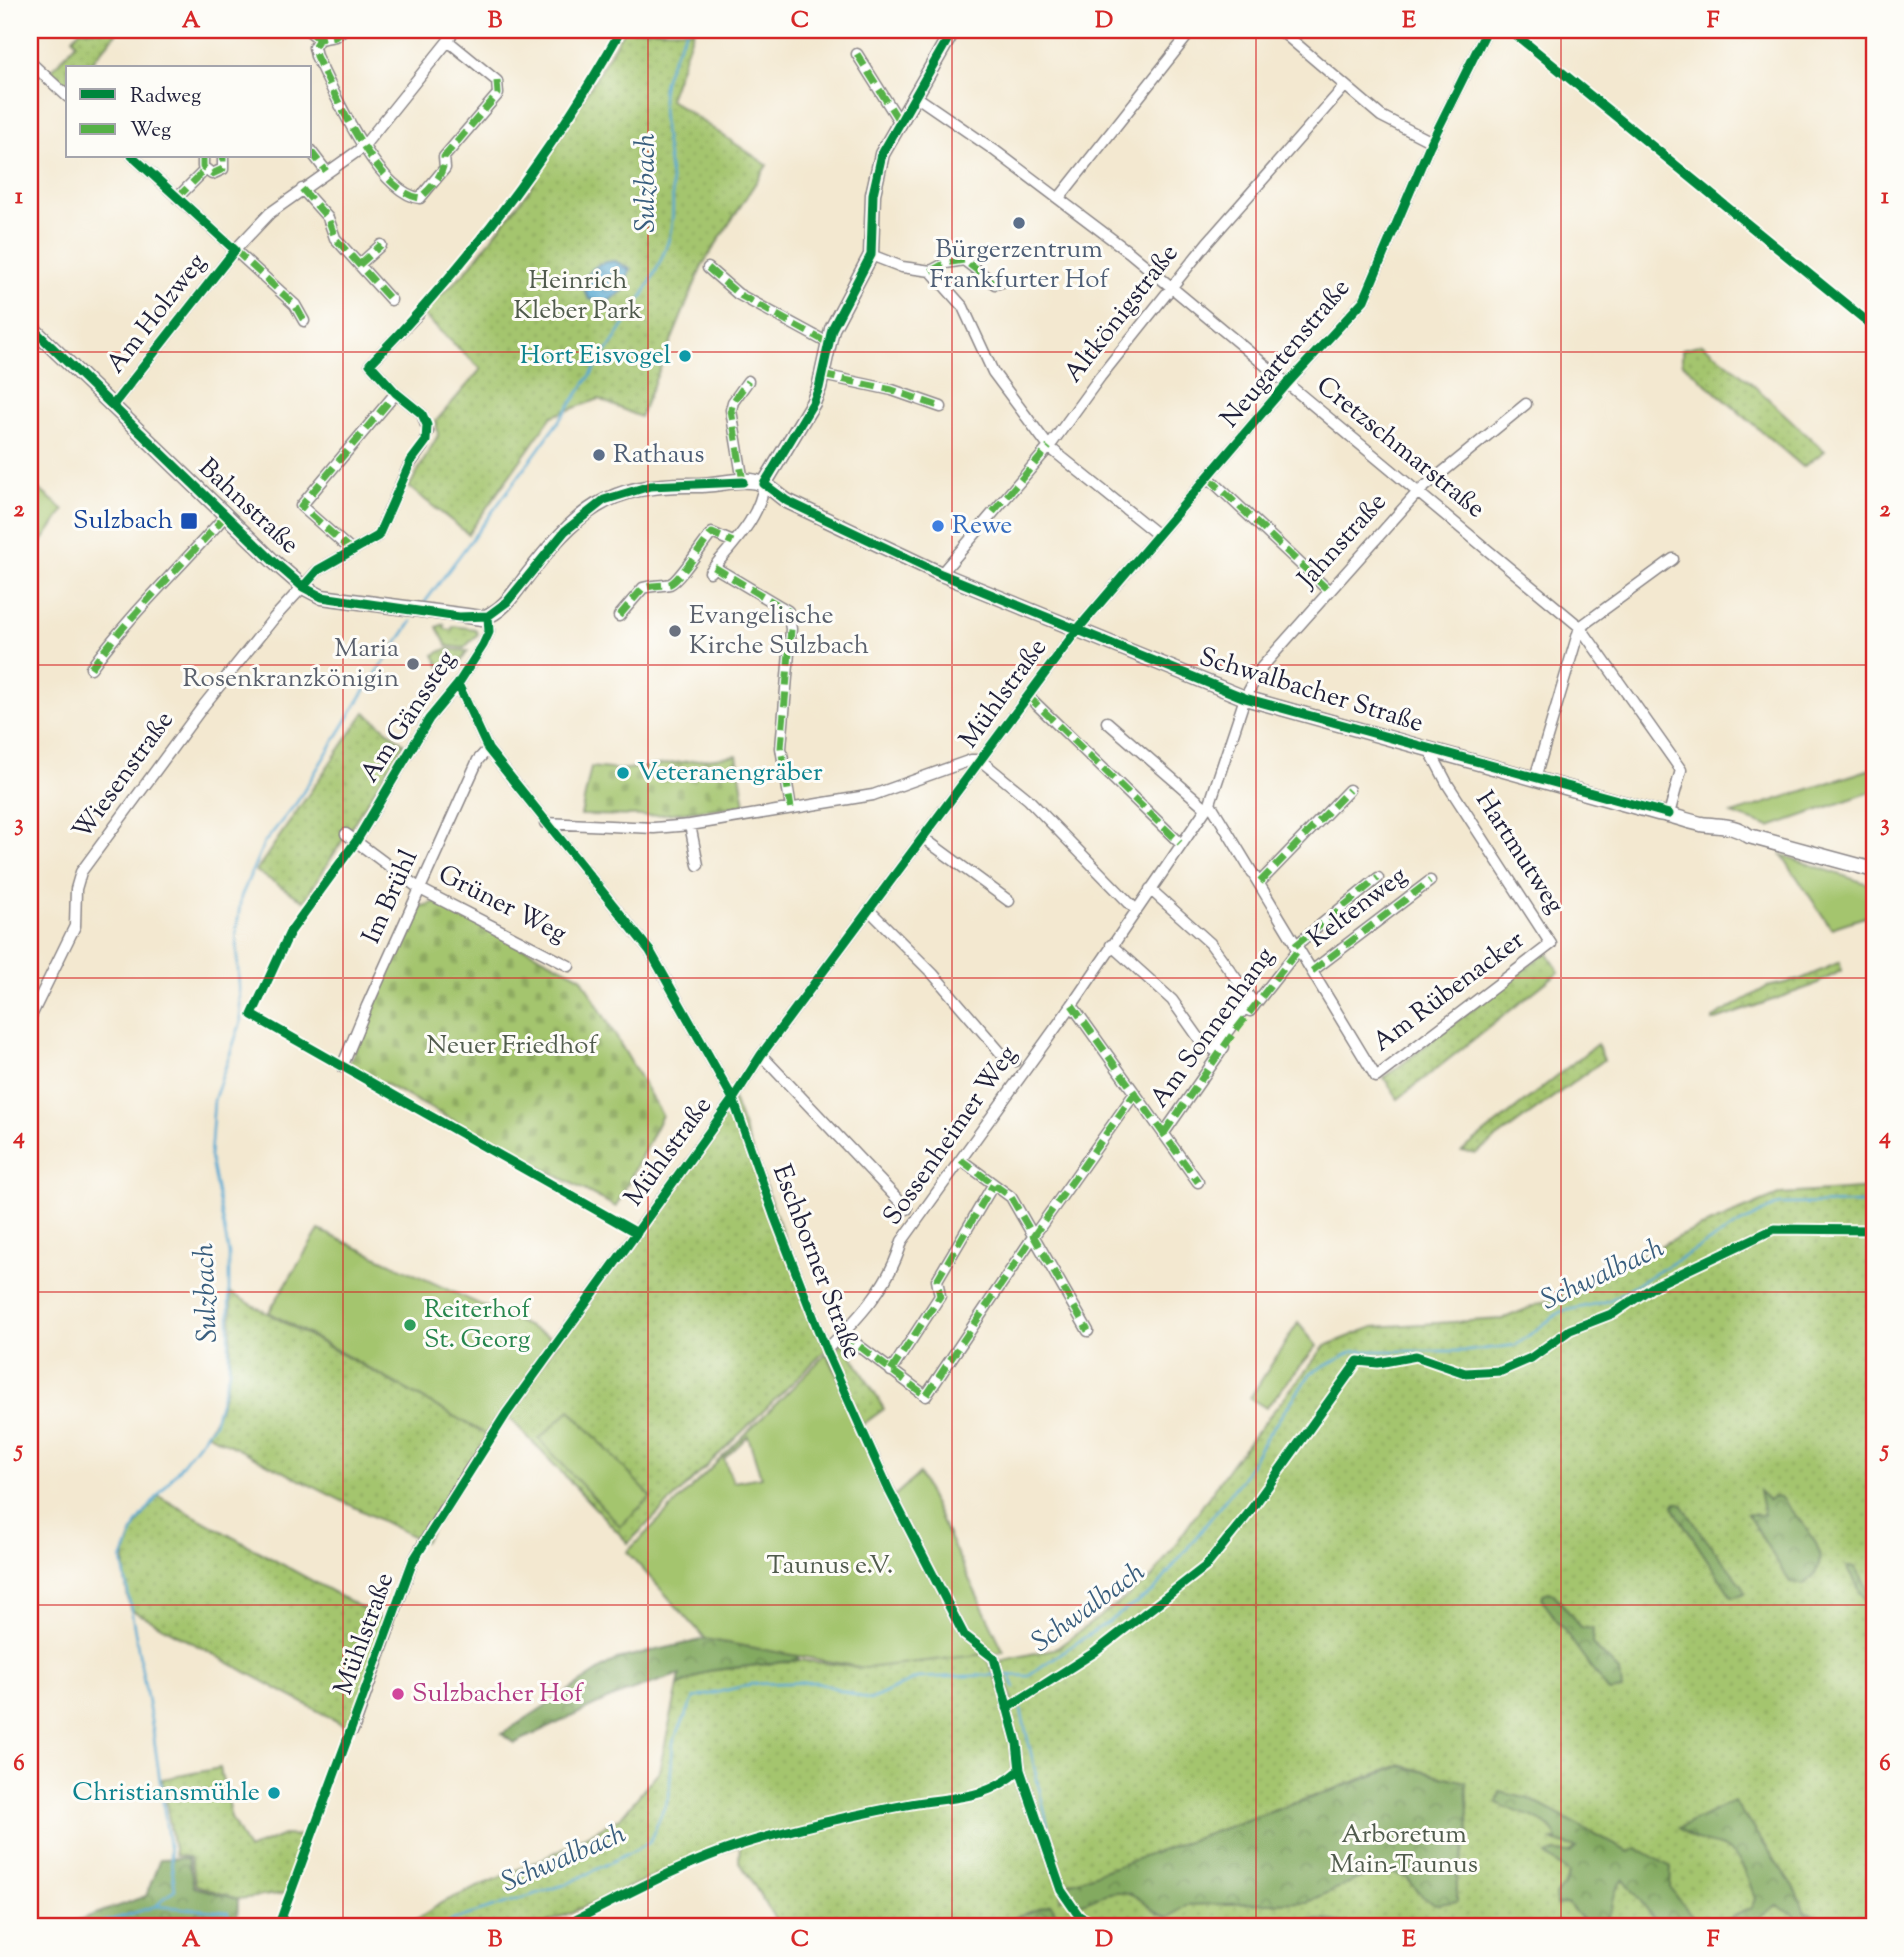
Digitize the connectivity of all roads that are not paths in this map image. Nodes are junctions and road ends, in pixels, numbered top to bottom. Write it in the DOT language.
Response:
graph roads {
  1 [pos="308,30"];
  2 [pos="343,30"];
  3 [pos="454,30"];
  4 [pos="953,30"];
  5 [pos="1192,30"];
  6 [pos="1280,30"];
  7 [pos="1486,30"];
  8 [pos="319,39"];
  9 [pos="449,41"];
  10 [pos="857,54"];
  11 [pos="30,62"];
  12 [pos="1345,86"];
  13 [pos="66,95"];
  14 [pos="914,95"];
  15 [pos="899,121"];
  16 [pos="1432,142"];
  17 [pos="362,148"];
  18 [pos="312,153"];
  19 [pos="134,158"];
  20 [pos="203,158"];
  21 [pos="223,158"];
  22 [pos="205,170"];
  23 [pos="326,171"];
  24 [pos="302,189"];
  25 [pos="177,198"];
  26 [pos="1059,198"];
  27 [pos="381,245"];
  28 [pos="235,250"];
  29 [pos="871,255"];
  30 [pos="359,265"];
  31 [pos="708,268"];
  32 [pos="931,271"];
  33 [pos="1002,282"];
  34 [pos="1171,288"];
  35 [pos="391,300"];
  36 [pos="419,313"];
  37 [pos="304,321"];
  38 [pos="30,326"];
  39 [pos="828,343"];
  40 [pos="822,375"];
  41 [pos="748,381"];
  42 [pos="1286,385"];
  43 [pos="396,393"];
  44 [pos="1526,404"];
  45 [pos="113,405"];
  46 [pos="941,407"];
  47 [pos="1049,447"];
  48 [pos="1209,478"];
  49 [pos="743,482"];
  50 [pos="764,484"];
  51 [pos="1417,493"];
  52 [pos="226,515"];
  53 [pos="1158,535"];
  54 [pos="733,542"];
  55 [pos="352,551"];
  56 [pos="1673,559"];
  57 [pos="941,575"];
  58 [pos="303,587"];
  59 [pos="1328,590"];
  60 [pos="488,616"];
  61 [pos="619,616"];
  62 [pos="1580,627"];
  63 [pos="1077,631"];
  64 [pos="91,668"];
  65 [pos="458,684"];
  66 [pos="1028,696"];
  67 [pos="1245,698"];
  68 [pos="1107,722"];
  69 [pos="488,749"];
  70 [pos="1430,751"];
  71 [pos="980,760"];
  72 [pos="1535,779"];
  73 [pos="1349,790"];
  74 [pos="1208,806"];
  75 [pos="791,808"];
  76 [pos="1669,814"];
  77 [pos="545,823"];
  78 [pos="691,825"];
  79 [pos="352,837"];
  80 [pos="922,837"];
  81 [pos="1180,843"];
  82 [pos="698,865"];
  83 [pos="1874,870"];
  84 [pos="1378,878"];
  85 [pos="1430,881"];
  86 [pos="1260,882"];
  87 [pos="420,889"];
  88 [pos="1150,889"];
  89 [pos="1009,901"];
  90 [pos="1135,909"];
  91 [pos="870,911"];
  92 [pos="1551,944"];
  93 [pos="1111,945"];
  94 [pos="1297,948"];
  95 [pos="569,966"];
  96 [pos="1312,971"];
  97 [pos="1072,1005"];
  98 [pos="30,1018"];
  99 [pos="761,1055"];
  100 [pos="1015,1060"];
  101 [pos="342,1067"];
  102 [pos="1376,1077"];
  103 [pos="1135,1093"];
  104 [pos="733,1099"];
  105 [pos="1164,1133"];
  106 [pos="961,1160"];
  107 [pos="1198,1182"];
  108 [pos="993,1185"];
  109 [pos="908,1209"];
  110 [pos="1035,1234"];
  111 [pos="1088,1331"];
  112 [pos="843,1334"];
  113 [pos="826,1350"];
  114 [pos="891,1371"];
  115 [pos="353,1730"];
  116 [pos="1061,1890"];
  1 -- 8 [label="street"];
  2 -- 8 [label="street"];
  3 -- 9 [label="street, Am Holzweg"];
  4 -- 14 [label="street"];
  5 -- 26 [label="street"];
  6 -- 12 [label="street"];
  7 -- 16 [label="street, Neugartenstraße"];
  8 -- 17 [label="street"];
  9 -- 17 [label="street, Am Holzweg"];
  9 -- 17 [label="street"];
  10 -- 15 [label="street"];
  11 -- 13 [label="street"];
  12 -- 16 [label="street"];
  12 -- 34 [label="street, Altkönigstraße"];
  14 -- 15 [label="street"];
  14 -- 26 [label="street, Cretzschmarstraße"];
  15 -- 29 [label="street"];
  16 -- 42 [label="street, Neugartenstraße"];
  17 -- 23 [label="street, Am Holzweg"];
  18 -- 23 [label="street"];
  19 -- 25 [label="street"];
  20 -- 22 [label="street"];
  21 -- 22 [label="street"];
  22 -- 25 [label="street"];
  23 -- 24 [label="street, Am Holzweg"];
  24 -- 28 [label="street, Am Holzweg"];
  24 -- 30 [label="street"];
  25 -- 28 [label="street"];
  26 -- 34 [label="street, Cretzschmarstraße"];
  27 -- 30 [label="street"];
  28 -- 37 [label="street, Am Holzweg"];
  28 -- 45 [label="street, Am Holzweg"];
  29 -- 32 [label="street"];
  29 -- 39 [label="street"];
  30 -- 35 [label="street"];
  31 -- 39 [label="street"];
  32 -- 33 [label="street"];
  32 -- 47 [label="street"];
  34 -- 42 [label="street, Cretzschmarstraße"];
  34 -- 47 [label="street, Altkönigstraße"];
  36 -- 43 [label="street, Wiesenstraße"];
  38 -- 45 [label="street, Bahnstraße"];
  39 -- 40 [label="street"];
  40 -- 46 [label="street"];
  40 -- 50 [label="street"];
  41 -- 49 [label="street"];
  42 -- 48 [label="street, Neugartenstraße"];
  42 -- 51 [label="street, Cretzschmarstraße"];
  43 -- 55 [label="street, Wiesenstraße"];
  43 -- 55 [label="street"];
  44 -- 51 [label="street, Jahnstraße"];
  45 -- 52 [label="street, Bahnstraße"];
  47 -- 53 [label="street"];
  47 -- 57 [label="street, Altkönigstraße"];
  48 -- 53 [label="street, Neugartenstraße"];
  48 -- 59 [label="street"];
  49 -- 50 [label="street"];
  49 -- 60 [label="street"];
  50 -- 54 [label="street"];
  50 -- 57 [label="street, Schwalbacher Straße"];
  51 -- 59 [label="street, Jahnstraße"];
  51 -- 62 [label="street, Cretzschmarstraße"];
  52 -- 58 [label="street, Bahnstraße"];
  52 -- 64 [label="street, Bahnstraße"];
  53 -- 63 [label="street, Neugartenstraße"];
  54 -- 61 [label="street"];
  54 -- 75 [label="street"];
  55 -- 58 [label="street, Wiesenstraße"];
  56 -- 62 [label="street"];
  57 -- 63 [label="street, Schwalbacher Straße"];
  58 -- 60 [label="street, Bahnstraße"];
  58 -- 98 [label="street, Wiesenstraße"];
  59 -- 67 [label="street, Jahnstraße"];
  60 -- 65 [label="street, Am Gänssteg"];
  62 -- 72 [label="street"];
  62 -- 76 [label="street, Cretzschmarstraße"];
  63 -- 66 [label="street, Mühlstraße"];
  63 -- 67 [label="street, Schwalbacher Straße"];
  65 -- 69 [label="street, Eschborner Straße"];
  65 -- 79 [label="street, Am Gänssteg"];
  66 -- 71 [label="street, Mühlstraße"];
  66 -- 81 [label="street"];
  67 -- 70 [label="street, Schwalbacher Straße"];
  67 -- 74 [label="street, Sossenheimer Weg"];
  68 -- 74 [label="street"];
  69 -- 77 [label="street, Eschborner Straße"];
  69 -- 87 [label="street, Im Brühl"];
  70 -- 72 [label="street, Schwalbacher Straße"];
  70 -- 92 [label="street, Hartmutweg"];
  71 -- 75 [label="street"];
  71 -- 80 [label="street, Mühlstraße"];
  71 -- 90 [label="street"];
  72 -- 76 [label="street, Schwalbacher Straße"];
  73 -- 86 [label="street"];
  74 -- 81 [label="street, Sossenheimer Weg"];
  74 -- 86 [label="street, Keltenweg"];
  75 -- 78 [label="street"];
  76 -- 83 [label="street, Schwalbacher Straße"];
  77 -- 78 [label="street"];
  77 -- 104 [label="street, Eschborner Straße"];
  78 -- 82 [label="street"];
  79 -- 87 [label="street, Grüner Weg"];
  80 -- 89 [label="street"];
  80 -- 91 [label="street, Mühlstraße"];
  81 -- 88 [label="street, Sossenheimer Weg"];
  84 -- 94 [label="street, Keltenweg"];
  85 -- 96 [label="street, Keltenweg"];
  86 -- 94 [label="street, Keltenweg"];
  87 -- 95 [label="street, Grüner Weg"];
  87 -- 101 [label="street, Im Brühl"];
  88 -- 90 [label="street, Sossenheimer Weg"];
  88 -- 93 [label="street"];
  90 -- 93 [label="street, Sossenheimer Weg"];
  91 -- 99 [label="street, Mühlstraße"];
  91 -- 100 [label="street"];
  92 -- 102 [label="street, Am Rübenacker"];
  93 -- 97 [label="street, Sossenheimer Weg"];
  94 -- 96 [label="street, Keltenweg"];
  94 -- 105 [label="street, Am Sonnenhang"];
  96 -- 102 [label="street, Keltenweg"];
  97 -- 103 [label="street"];
  97 -- 106 [label="street, Sossenheimer Weg"];
  99 -- 104 [label="street, Mühlstraße"];
  99 -- 109 [label="street"];
  103 -- 105 [label="street"];
  103 -- 110 [label="street"];
  104 -- 113 [label="street, Eschborner Straße"];
  104 -- 115 [label="street, Mühlstraße"];
  105 -- 107 [label="street"];
  106 -- 108 [label="street"];
  106 -- 112 [label="street, Sossenheimer Weg"];
  108 -- 110 [label="street"];
  108 -- 114 [label="street"];
  110 -- 111 [label="street"];
  110 -- 114 [label="street"];
  112 -- 113 [label="street, Sossenheimer Weg"];
  112 -- 114 [label="street"];
  113 -- 116 [label="street, Eschborner Straße"];
}
